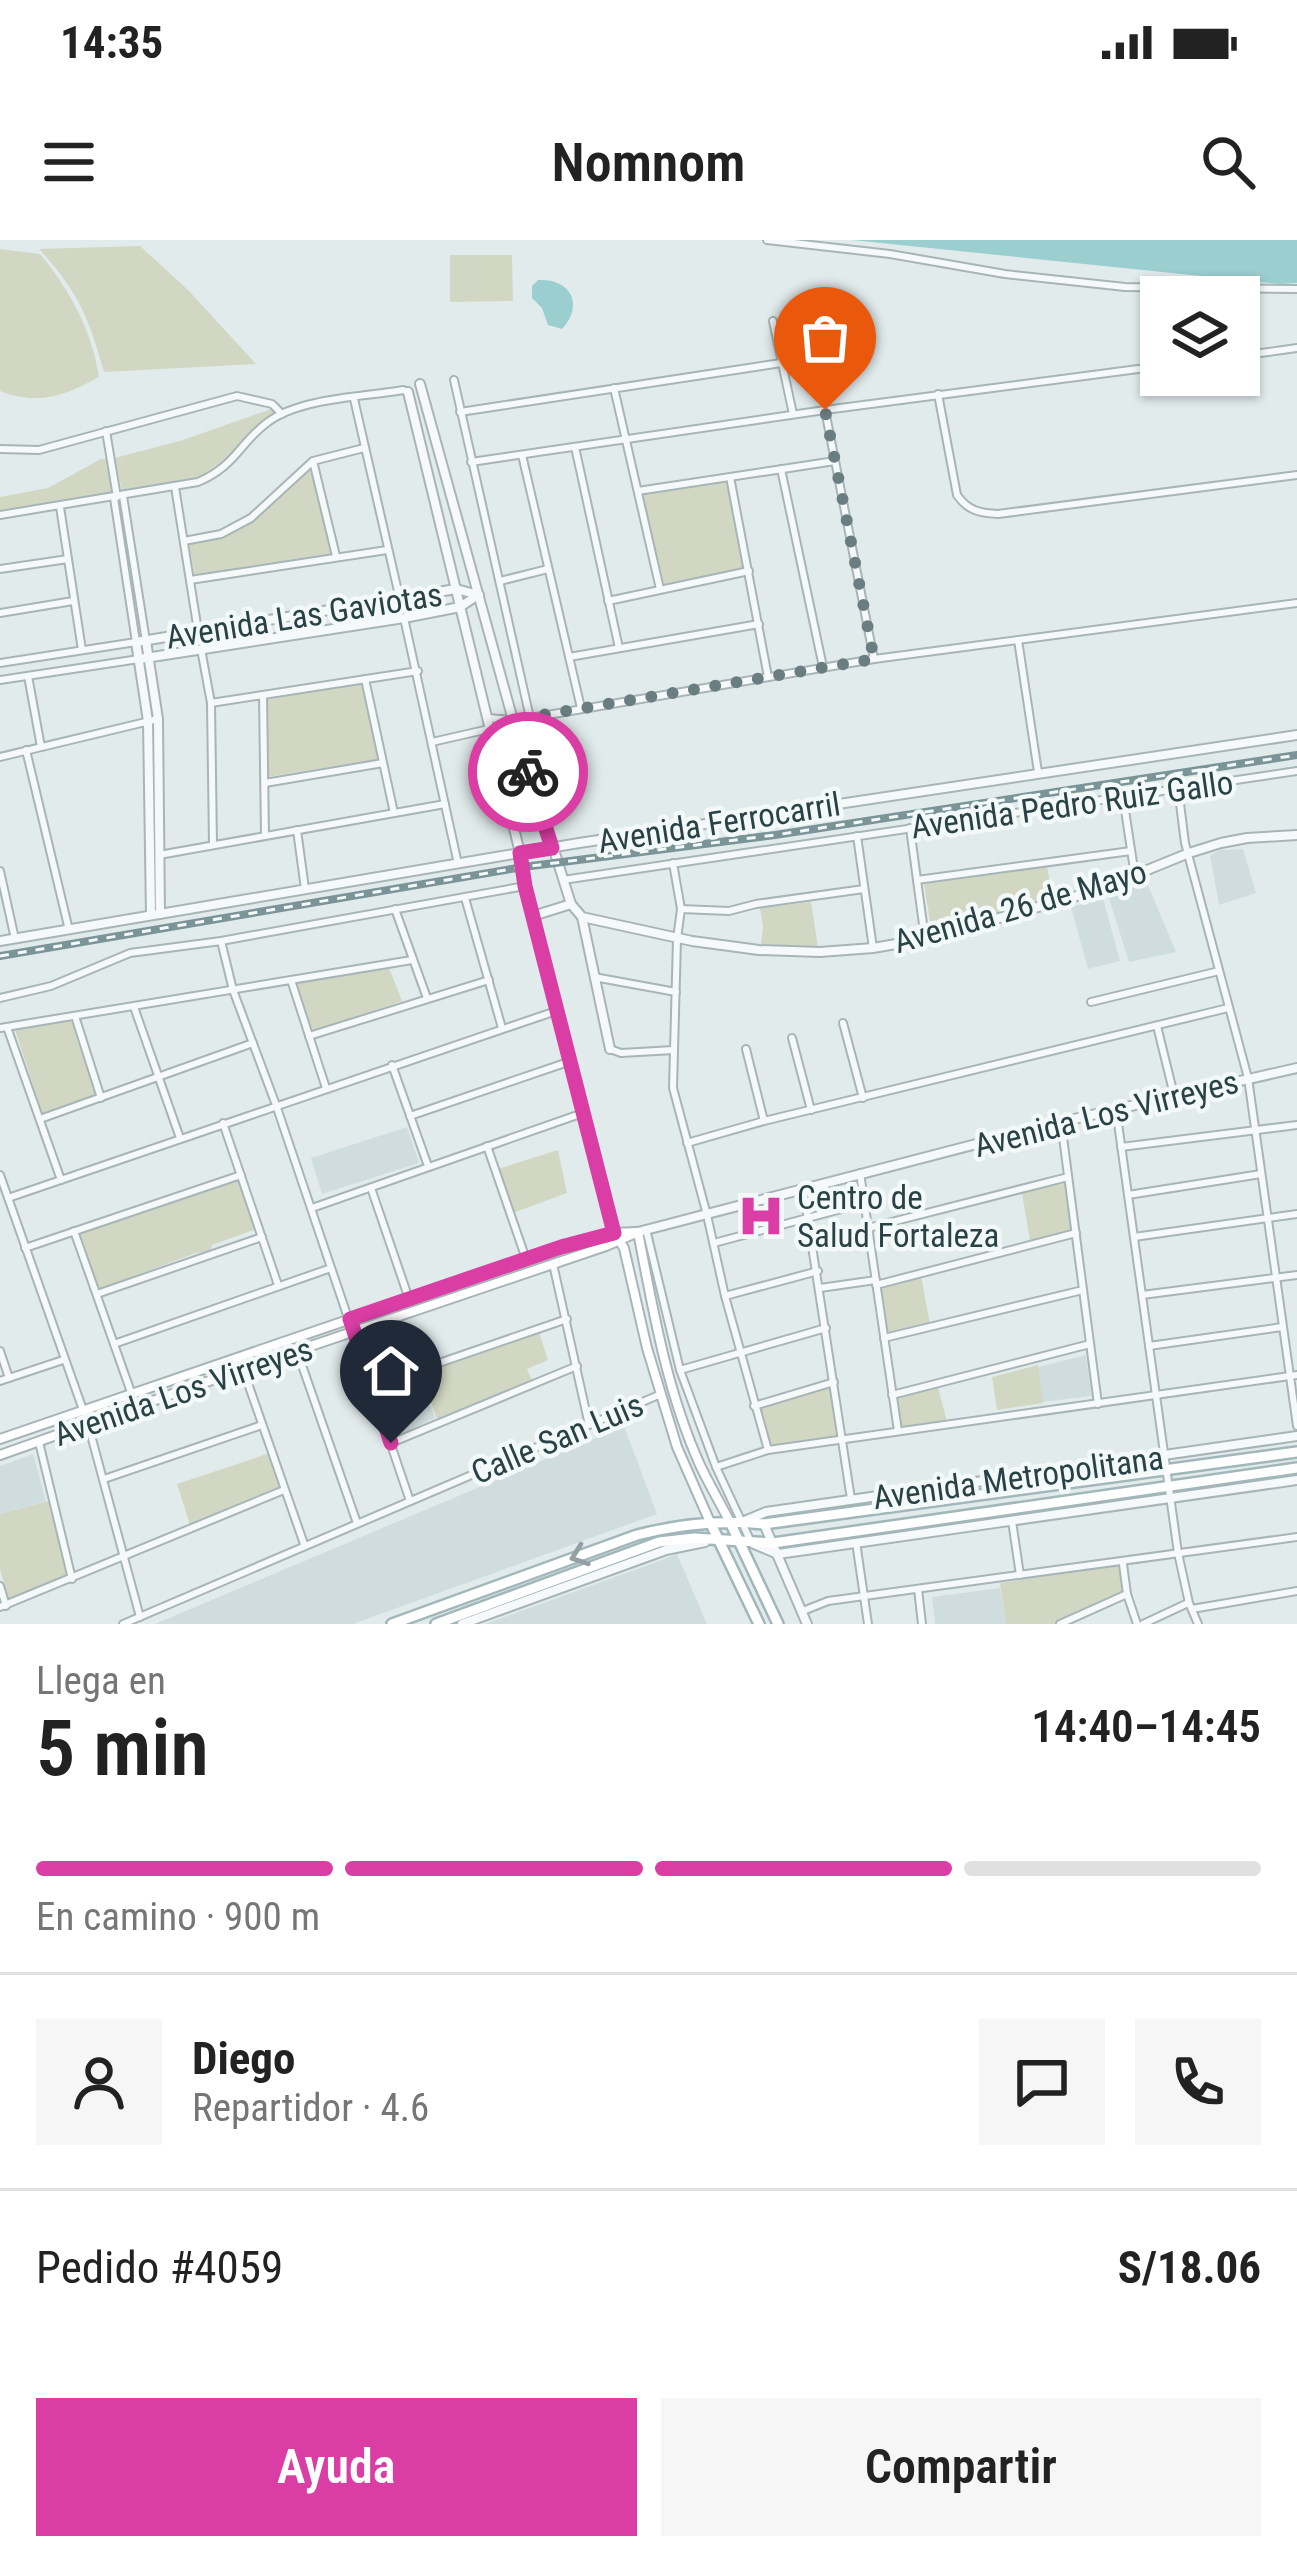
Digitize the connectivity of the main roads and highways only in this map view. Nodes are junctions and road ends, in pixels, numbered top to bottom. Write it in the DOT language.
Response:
graph roads {
  1 [pos="617,1237"];
  2 [pos="0,1439"];
  3 [pos="1297,1452"];
  4 [pos="0,1455"];
  5 [pos="1297,1468"];
  6 [pos="710,1522"];
  7 [pos="736,1522"];
  8 [pos="721,1540"];
  9 [pos="745,1542"];
  10 [pos="392,1624"];
  11 [pos="436,1624"];
  12 [pos="759,1624"];
  13 [pos="778,1624"];
  1 -- 2 [label="main road, Avenida Los Virreyes"];
  1 -- 4 [label="main road, Avenida Los Virreyes"];
  1 -- 6 [label="main road"];
  1 -- 7 [label="main road, Avenida Los Virreyes"];
  3 -- 7 [label="main road, Avenida Metropolitana"];
  5 -- 9 [label="main road, Avenida Metropolitana"];
  6 -- 7 [label="main road, Avenida Metropolitana"];
  6 -- 8 [label="main road"];
  6 -- 10 [label="main road, Avenida Metropolitana, one-way"];
  7 -- 9 [label="main road"];
  8 -- 9 [label="main road, Avenida Metropolitana"];
  8 -- 11 [label="main road, Avenida Metropolitana"];
  8 -- 12 [label="main road"];
  9 -- 13 [label="main road"];
}
